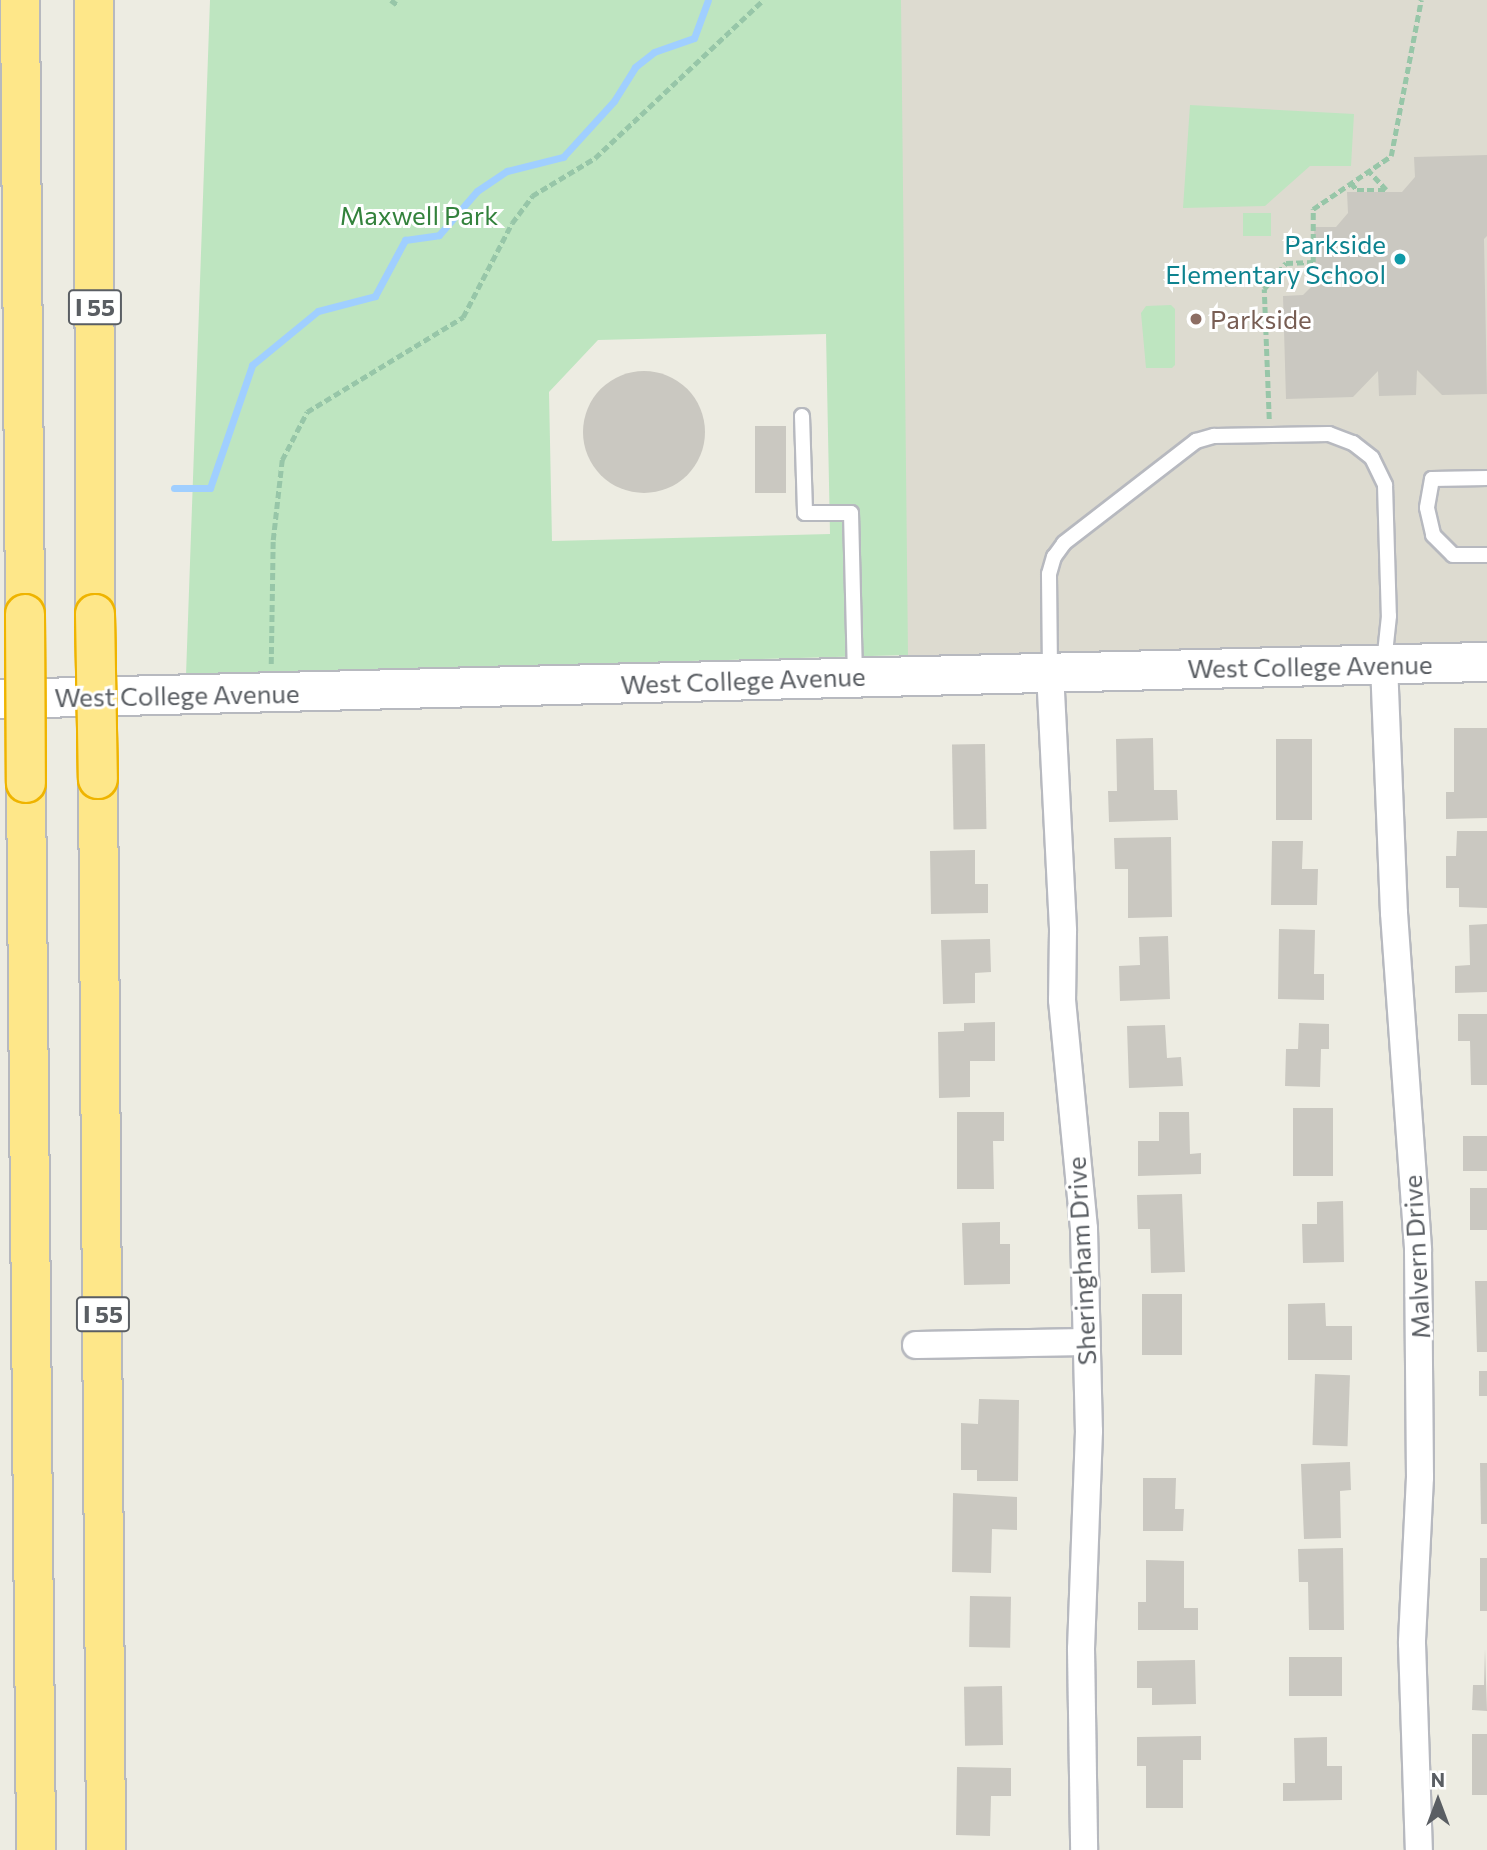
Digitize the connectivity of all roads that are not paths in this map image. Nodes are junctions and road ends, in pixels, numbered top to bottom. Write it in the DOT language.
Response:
graph roads {
  1 [pos="20,0"];
  2 [pos="94,0"];
  3 [pos="802,416"];
  4 [pos="1487,478"];
  5 [pos="1487,555"];
  6 [pos="1487,662"];
  7 [pos="1384,664"];
  8 [pos="1050,672"];
  9 [pos="855,677"];
  10 [pos="0,699"];
  11 [pos="1087,1342"];
  12 [pos="916,1345"];
  13 [pos="36,1850"];
  14 [pos="106,1850"];
  15 [pos="1084,1850"];
  16 [pos="1419,1850"];
  1 -- 13 [label="highway, bridge"];
  2 -- 14 [label="highway, I 55, bridge"];
  3 -- 9 [label="lane"];
  4 -- 5 [label="lane"];
  6 -- 7 [label="main road, West College Avenue"];
  7 -- 8 [label="main road, West College Avenue"];
  7 -- 8 [label="lane"];
  7 -- 16 [label="street, Malvern Drive"];
  8 -- 9 [label="main road, West College Avenue"];
  8 -- 11 [label="street, Sheringham Drive"];
  9 -- 10 [label="main road, West College Avenue"];
  11 -- 12 [label="street"];
  11 -- 15 [label="street, Sheringham Drive"];
}
